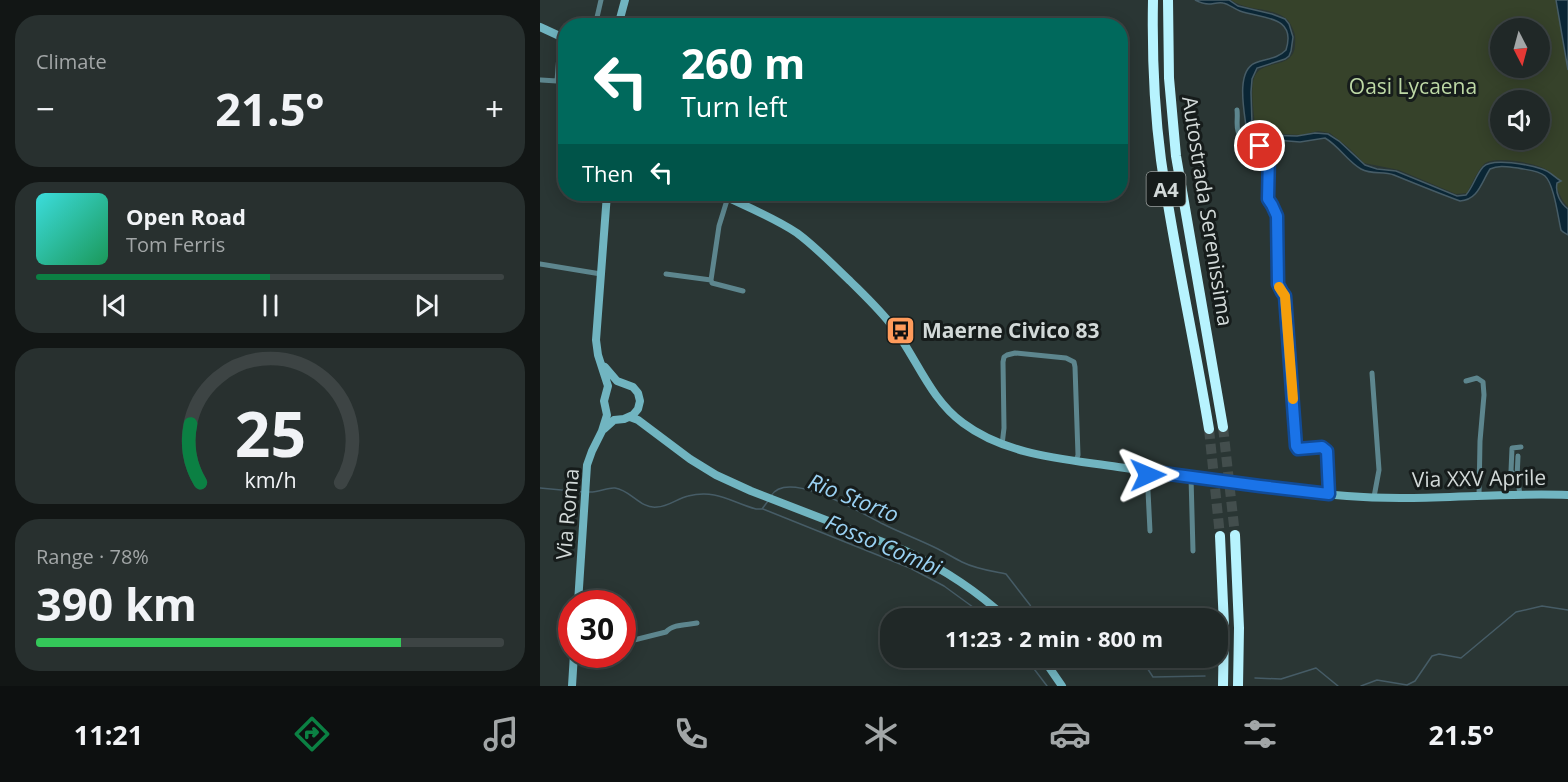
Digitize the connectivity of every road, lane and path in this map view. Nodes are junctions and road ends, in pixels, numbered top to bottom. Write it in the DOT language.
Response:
graph roads {
  1 [pos="601,0"];
  2 [pos="625,0"];
  3 [pos="1153,0"];
  4 [pos="1168,0"];
  5 [pos="597,18"];
  6 [pos="620,18"];
  7 [pos="540,27"];
  8 [pos="558,35"];
  9 [pos="558,68"];
  10 [pos="541,80"];
  11 [pos="557,81"];
  12 [pos="1238,110"];
  13 [pos="606,201"];
  14 [pos="723,201"];
  15 [pos="735,201"];
  16 [pos="540,264"];
  17 [pos="601,274"];
  18 [pos="666,274"];
  19 [pos="711,280"];
  20 [pos="743,291"];
  21 [pos="601,362"];
  22 [pos="1372,373"];
  23 [pos="1466,381"];
  24 [pos="622,383"];
  25 [pos="607,391"];
  26 [pos="640,406"];
  27 [pos="607,411"];
  28 [pos="630,417"];
  29 [pos="619,419"];
  30 [pos="1223,427"];
  31 [pos="1209,429"];
  32 [pos="602,432"];
  33 [pos="656,432"];
  34 [pos="1002,445"];
  35 [pos="1521,447"];
  36 [pos="1518,456"];
  37 [pos="1076,461"];
  38 [pos="1147,471"];
  39 [pos="1191,477"];
  40 [pos="1517,478"];
  41 [pos="1329,494"];
  42 [pos="1520,495"];
  43 [pos="1568,495"];
  44 [pos="1479,496"];
  45 [pos="1374,497"];
  46 [pos="1150,531"];
  47 [pos="1235,535"];
  48 [pos="1220,536"];
  49 [pos="1193,551"];
  50 [pos="579,590"];
  51 [pos="994,608"];
  52 [pos="697,623"];
  53 [pos="636,640"];
  54 [pos="573,668"];
  55 [pos="1050,668"];
  56 [pos="572,686"];
  57 [pos="1062,686"];
  58 [pos="1223,686"];
  59 [pos="1238,686"];
  1 -- 5 [label="street"];
  2 -- 6 [label="main road"];
  3 -- 31 [label="highway, Autostrada Serenissima / A4"];
  4 -- 30 [label="highway, Autostrada Serenissima / A4"];
  7 -- 8 [label="main road"];
  9 -- 11 [label="street"];
  10 -- 11 [label="street"];
  12 -- 41 [label="street"];
  13 -- 17 [label="main road"];
  14 -- 19 [label="street"];
  15 -- 34 [label="main road, Via XXV Aprile"];
  16 -- 17 [label="street"];
  17 -- 21 [label="main road"];
  18 -- 19 [label="street"];
  19 -- 20 [label="street"];
  21 -- 24 [label="main road"];
  21 -- 25 [label="main road"];
  22 -- 45 [label="street"];
  23 -- 44 [label="street"];
  24 -- 25 [label="main road"];
  24 -- 26 [label="main road"];
  25 -- 27 [label="main road"];
  26 -- 28 [label="main road"];
  26 -- 33 [label="main road"];
  27 -- 29 [label="main road"];
  27 -- 32 [label="main road, Via Roma"];
  28 -- 29 [label="main road"];
  28 -- 33 [label="main road"];
  29 -- 32 [label="main road"];
  32 -- 50 [label="main road, Via Roma"];
  33 -- 51 [label="main road"];
  34 -- 37 [label="main road, Via XXV Aprile"];
  34 -- 37 [label="street"];
  35 -- 40 [label="street"];
  36 -- 40 [label="street"];
  37 -- 38 [label="main road, Via XXV Aprile"];
  38 -- 39 [label="main road, Via XXV Aprile"];
  38 -- 46 [label="street"];
  39 -- 41 [label="main road, Via XXV Aprile"];
  39 -- 49 [label="street"];
  40 -- 42 [label="street"];
  41 -- 45 [label="main road, Via XXV Aprile"];
  42 -- 43 [label="main road, Via XXV Aprile"];
  42 -- 44 [label="main road, Via XXV Aprile"];
  44 -- 45 [label="main road, Via XXV Aprile"];
  47 -- 59 [label="highway"];
  48 -- 58 [label="highway"];
  52 -- 53 [label="street"];
  54 -- 56 [label="main road"];
  55 -- 57 [label="main road"];
}
